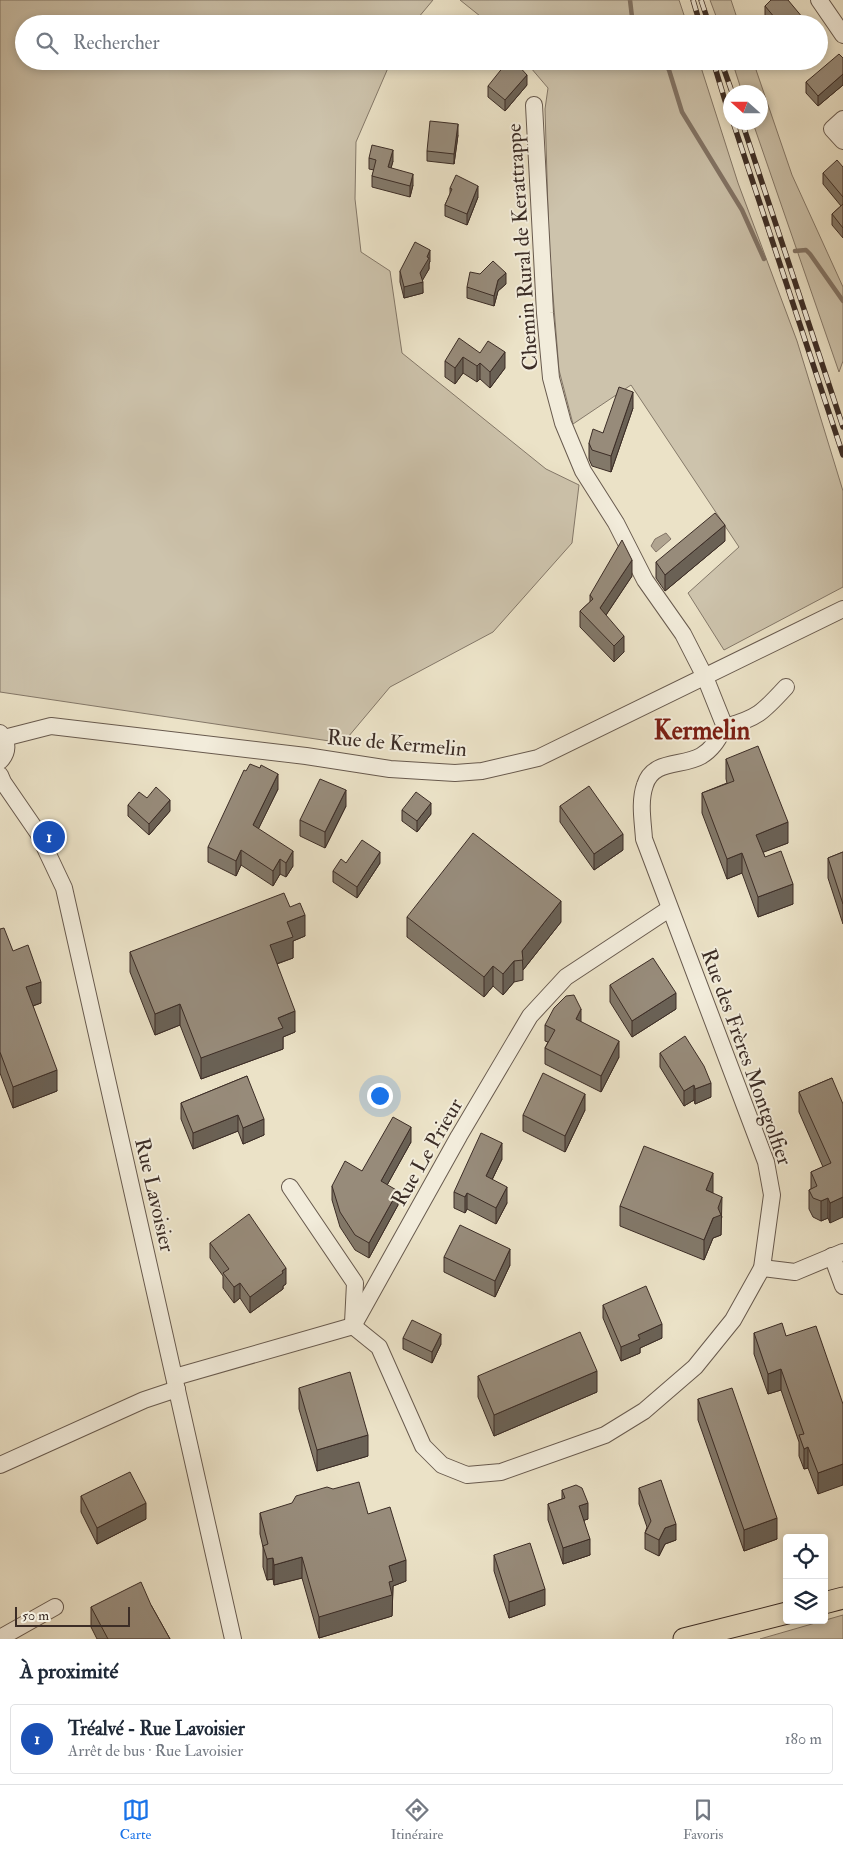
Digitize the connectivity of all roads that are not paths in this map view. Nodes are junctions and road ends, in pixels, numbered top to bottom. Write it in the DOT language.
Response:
graph roads {
  1 [pos="819,0"];
  2 [pos="843,35"];
  3 [pos="534,105"];
  4 [pos="843,119"];
  5 [pos="843,141"];
  6 [pos="843,609"];
  7 [pos="705,676"];
  8 [pos="786,687"];
  9 [pos="725,727"];
  10 [pos="2,736"];
  11 [pos="0,761"];
  12 [pos="0,775"];
  13 [pos="669,909"];
  14 [pos="290,1187"];
  15 [pos="838,1254"];
  16 [pos="762,1268"];
  17 [pos="843,1286"];
  18 [pos="353,1326"];
  19 [pos="176,1383"];
  20 [pos="0,1464"];
  21 [pos="843,1598"];
  22 [pos="828,1602"];
  23 [pos="55,1607"];
  24 [pos="783,1614"];
  25 [pos="0,1638"];
  26 [pos="233,1639"];
  27 [pos="684,1639"];
  1 -- 2 [label="street"];
  3 -- 7 [label="street, Chemin Rural de Kerattrappe"];
  4 -- 5 [label="street"];
  6 -- 7 [label="street, Rue de Kermelin"];
  7 -- 9 [label="street, Chemin Rural de Kerattrappe"];
  7 -- 10 [label="street, Rue de Kermelin"];
  8 -- 9 [label="street"];
  9 -- 13 [label="street, Rue des Frères Montgolfier"];
  10 -- 11 [label="street"];
  12 -- 19 [label="street, Rue Lavoisier"];
  13 -- 16 [label="street, Rue des Frères Montgolfier"];
  13 -- 18 [label="street, Rue Le Prieur"];
  14 -- 18 [label="street"];
  15 -- 16 [label="street"];
  15 -- 17 [label="street"];
  16 -- 18 [label="street, Rue des Frères Montgolfier"];
  18 -- 19 [label="street"];
  19 -- 20 [label="street"];
  19 -- 26 [label="street, Rue Lavoisier"];
  21 -- 22 [label="main road"];
  23 -- 25 [label="street"];
  24 -- 27 [label="main road"];
}
